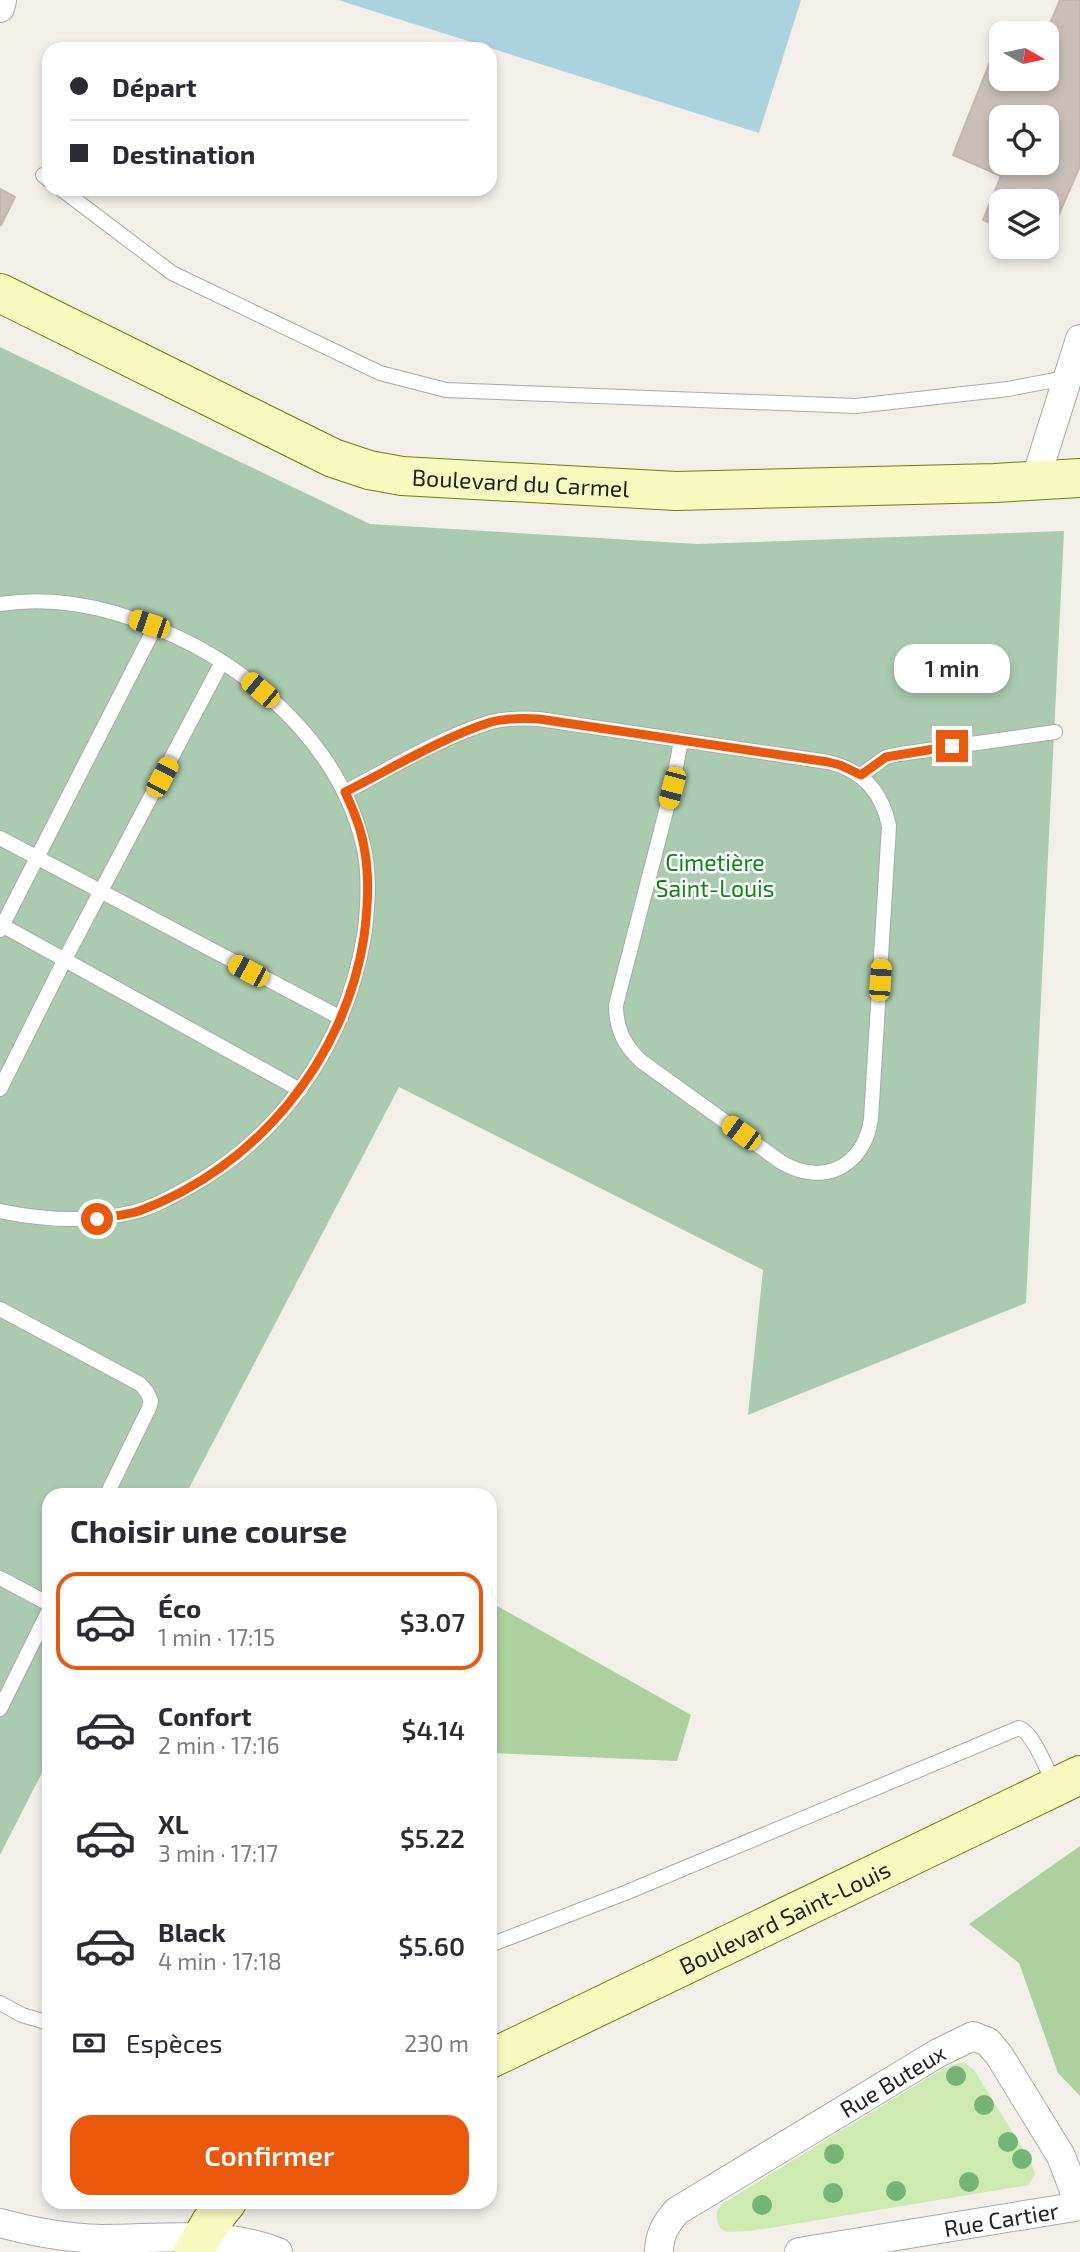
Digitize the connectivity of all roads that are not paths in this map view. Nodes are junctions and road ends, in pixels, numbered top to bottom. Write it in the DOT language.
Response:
graph roads {
  1 [pos="2,0"];
  2 [pos="0,8"];
  3 [pos="70,196"];
  4 [pos="0,293"];
  5 [pos="1080,339"];
  6 [pos="1073,377"];
  7 [pos="1080,478"];
  8 [pos="1035,481"];
  9 [pos="0,604"];
  10 [pos="155,627"];
  11 [pos="222,662"];
  12 [pos="1055,732"];
  13 [pos="681,741"];
  14 [pos="861,775"];
  15 [pos="345,792"];
  16 [pos="0,838"];
  17 [pos="36,858"];
  18 [pos="101,893"];
  19 [pos="1,927"];
  20 [pos="65,959"];
  21 [pos="341,1018"];
  22 [pos="0,1089"];
  23 [pos="300,1090"];
  24 [pos="0,1211"];
  25 [pos="0,1309"];
  26 [pos="110,1488"];
  27 [pos="0,1578"];
  28 [pos="42,1600"];
  29 [pos="42,1624"];
  30 [pos="0,1709"];
  31 [pos="1068,1781"];
  32 [pos="497,1942"];
  33 [pos="0,2003"];
  34 [pos="42,2021"];
  35 [pos="497,2056"];
  36 [pos="1080,2206"];
  37 [pos="222,2209"];
  38 [pos="0,2223"];
  39 [pos="197,2245"];
  40 [pos="278,2252"];
  41 [pos="659,2252"];
  42 [pos="799,2252"];
  1 -- 2 [label="street"];
  3 -- 6 [label="lane"];
  4 -- 8 [label="street, Boulevard du Carmel"];
  5 -- 6 [label="street"];
  6 -- 8 [label="street"];
  7 -- 8 [label="street, Boulevard du Carmel"];
  9 -- 10 [label="lane"];
  10 -- 11 [label="lane"];
  10 -- 17 [label="lane"];
  11 -- 15 [label="lane"];
  11 -- 18 [label="lane"];
  12 -- 14 [label="lane"];
  13 -- 14 [label="lane"];
  13 -- 14 [label="lane"];
  13 -- 15 [label="lane"];
  15 -- 21 [label="lane"];
  16 -- 17 [label="lane"];
  17 -- 18 [label="lane"];
  17 -- 19 [label="lane"];
  18 -- 20 [label="lane"];
  18 -- 21 [label="lane"];
  19 -- 20 [label="lane"];
  20 -- 22 [label="lane"];
  20 -- 23 [label="lane"];
  21 -- 23 [label="lane"];
  23 -- 24 [label="lane"];
  25 -- 26 [label="lane"];
  27 -- 28 [label="lane"];
  29 -- 30 [label="lane"];
  31 -- 32 [label="lane"];
  31 -- 35 [label="street, Boulevard Saint-Louis"];
  33 -- 34 [label="lane"];
  36 -- 41 [label="street, Rue Buteux"];
  36 -- 42 [label="street, Rue Cartier"];
  37 -- 39 [label="street"];
  38 -- 39 [label="street"];
  39 -- 40 [label="street"];
}
